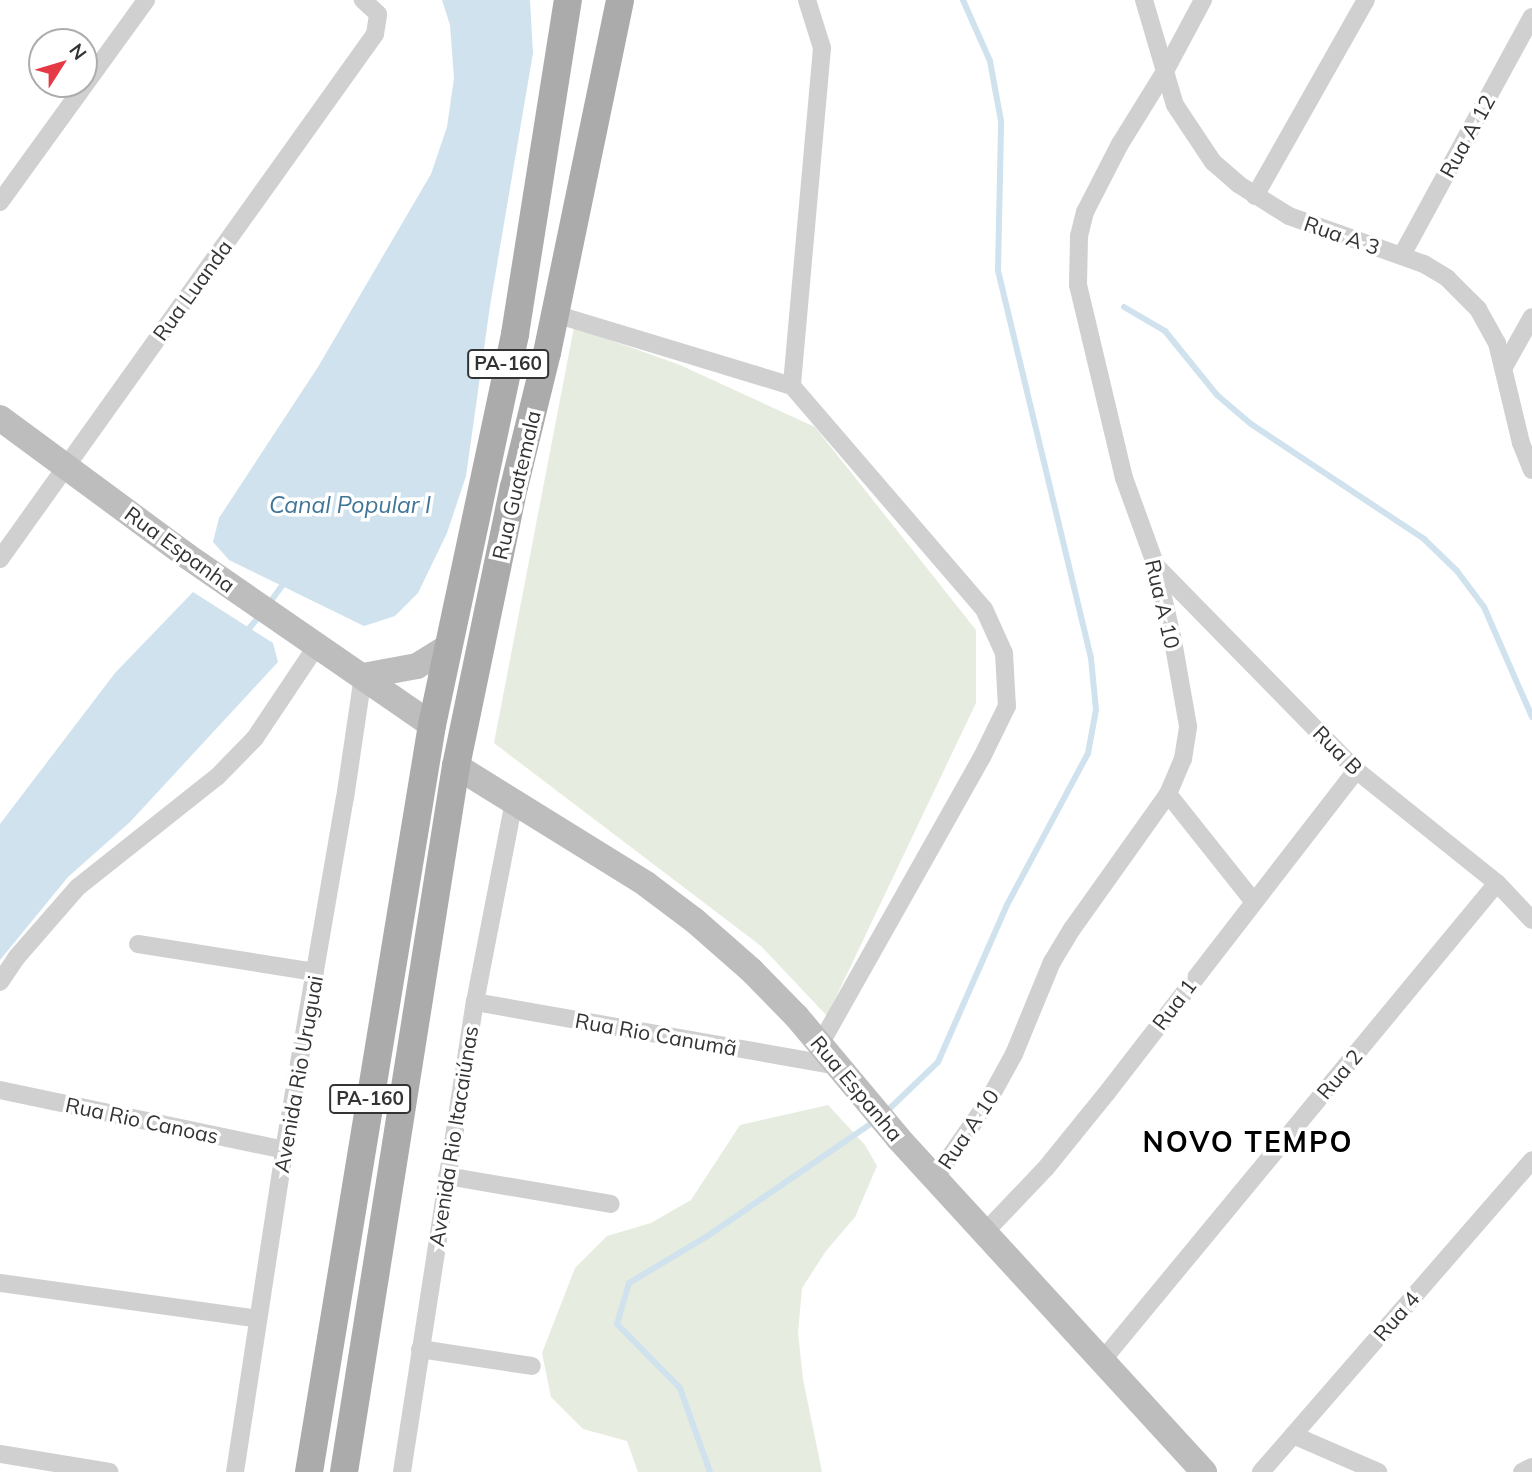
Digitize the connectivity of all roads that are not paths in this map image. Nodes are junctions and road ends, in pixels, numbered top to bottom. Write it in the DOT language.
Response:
graph roads {
  1 [pos="146,0"];
  2 [pos="363,0"];
  3 [pos="568,0"];
  4 [pos="620,0"];
  5 [pos="807,0"];
  6 [pos="1144,0"];
  7 [pos="1203,0"];
  8 [pos="1366,0"];
  9 [pos="1532,17"];
  10 [pos="1164,73"];
  11 [pos="1255,196"];
  12 [pos="0,202"];
  13 [pos="1402,254"];
  14 [pos="555,314"];
  15 [pos="1532,317"];
  16 [pos="1504,367"];
  17 [pos="792,386"];
  18 [pos="0,418"];
  19 [pos="67,465"];
  20 [pos="1532,470"];
  21 [pos="484,480"];
  22 [pos="513,487"];
  23 [pos="0,559"];
  24 [pos="1156,566"];
  25 [pos="316,647"];
  26 [pos="449,647"];
  27 [pos="363,676"];
  28 [pos="432,725"];
  29 [pos="456,766"];
  30 [pos="1356,770"];
  31 [pos="1168,794"];
  32 [pos="514,801"];
  33 [pos="1497,883"];
  34 [pos="1253,901"];
  35 [pos="1532,920"];
  36 [pos="138,944"];
  37 [pos="315,972"];
  38 [pos="0,982"];
  39 [pos="475,1002"];
  40 [pos="820,1045"];
  41 [pos="838,1066"];
  42 [pos="0,1090"];
  43 [pos="284,1150"];
  44 [pos="1532,1160"];
  45 [pos="447,1176"];
  46 [pos="935,1178"];
  47 [pos="611,1204"];
  48 [pos="985,1232"];
  49 [pos="0,1283"];
  50 [pos="258,1319"];
  51 [pos="419,1349"];
  52 [pos="1101,1362"];
  53 [pos="532,1366"];
  54 [pos="1293,1434"];
  55 [pos="0,1454"];
  56 [pos="1532,1467"];
  57 [pos="110,1472"];
  58 [pos="235,1472"];
  59 [pos="309,1472"];
  60 [pos="344,1472"];
  61 [pos="402,1472"];
  62 [pos="1204,1472"];
  63 [pos="1261,1472"];
  64 [pos="1378,1472"];
  65 [pos="1521,1472"];
  1 -- 12 [label="street"];
  2 -- 19 [label="street, Rua Luanda"];
  3 -- 21 [label="main road, Rua Guatemala / PA-160"];
  4 -- 14 [label="main road, Rua Guatemala / PA-160"];
  5 -- 17 [label="street"];
  6 -- 10 [label="street, Rua A 3"];
  7 -- 10 [label="street, Rua A 10"];
  8 -- 11 [label="street"];
  9 -- 13 [label="street, Rua A 12"];
  10 -- 11 [label="street, Rua A 3"];
  10 -- 24 [label="street, Rua A 10"];
  11 -- 13 [label="street, Rua A 3"];
  13 -- 16 [label="street, Rua A 3"];
  14 -- 17 [label="street"];
  14 -- 22 [label="main road, Rua Guatemala / PA-160"];
  15 -- 16 [label="street"];
  16 -- 20 [label="street, Rua A 3"];
  17 -- 40 [label="street"];
  18 -- 19 [label="street, Rua Espanha"];
  19 -- 23 [label="street, Rua Luanda"];
  19 -- 25 [label="street, Rua Espanha"];
  21 -- 22 [label="main road"];
  21 -- 26 [label="main road, Rua Guatemala / PA-160"];
  22 -- 29 [label="main road, Rua Guatemala / PA-160"];
  24 -- 30 [label="street, Rua B"];
  24 -- 31 [label="street, Rua A 10"];
  25 -- 27 [label="street, Rua Espanha"];
  25 -- 38 [label="street"];
  26 -- 27 [label="street"];
  26 -- 28 [label="main road, Rua Guatemala / PA-160"];
  27 -- 28 [label="street, Rua Espanha"];
  27 -- 37 [label="street, Avenida Rio Uruguai"];
  28 -- 59 [label="main road, PA-160"];
  29 -- 32 [label="street, Rua Espanha"];
  29 -- 60 [label="main road, PA-160"];
  30 -- 33 [label="street, Rua B"];
  30 -- 34 [label="street, Rua 1"];
  31 -- 34 [label="street"];
  31 -- 46 [label="street, Rua A 10"];
  32 -- 39 [label="street, Avenida Rio Itacaiúnas"];
  32 -- 40 [label="street, Rua Espanha"];
  33 -- 35 [label="street, Rua B"];
  33 -- 52 [label="street, Rua 2"];
  34 -- 48 [label="street, Rua 1"];
  36 -- 37 [label="street"];
  37 -- 43 [label="street, Avenida Rio Uruguai"];
  39 -- 41 [label="street, Rua Rio Canumã"];
  39 -- 45 [label="street, Avenida Rio Itacaiúnas"];
  40 -- 41 [label="street, Rua Espanha"];
  41 -- 46 [label="street, Rua Espanha"];
  42 -- 43 [label="street, Rua Rio Canoas"];
  43 -- 50 [label="street, Avenida Rio Uruguai"];
  44 -- 54 [label="street, Rua 4"];
  45 -- 47 [label="street"];
  45 -- 51 [label="street, Avenida Rio Itacaiúnas"];
  46 -- 48 [label="street, Rua Espanha"];
  48 -- 52 [label="street, Rua Espanha"];
  49 -- 50 [label="street"];
  50 -- 58 [label="street, Avenida Rio Uruguai"];
  51 -- 53 [label="street"];
  51 -- 61 [label="street, Avenida Rio Itacaiúnas"];
  52 -- 62 [label="street, Rua Espanha"];
  54 -- 63 [label="street, Rua 4"];
  54 -- 64 [label="street"];
  55 -- 57 [label="street"];
  56 -- 65 [label="street"];
}
